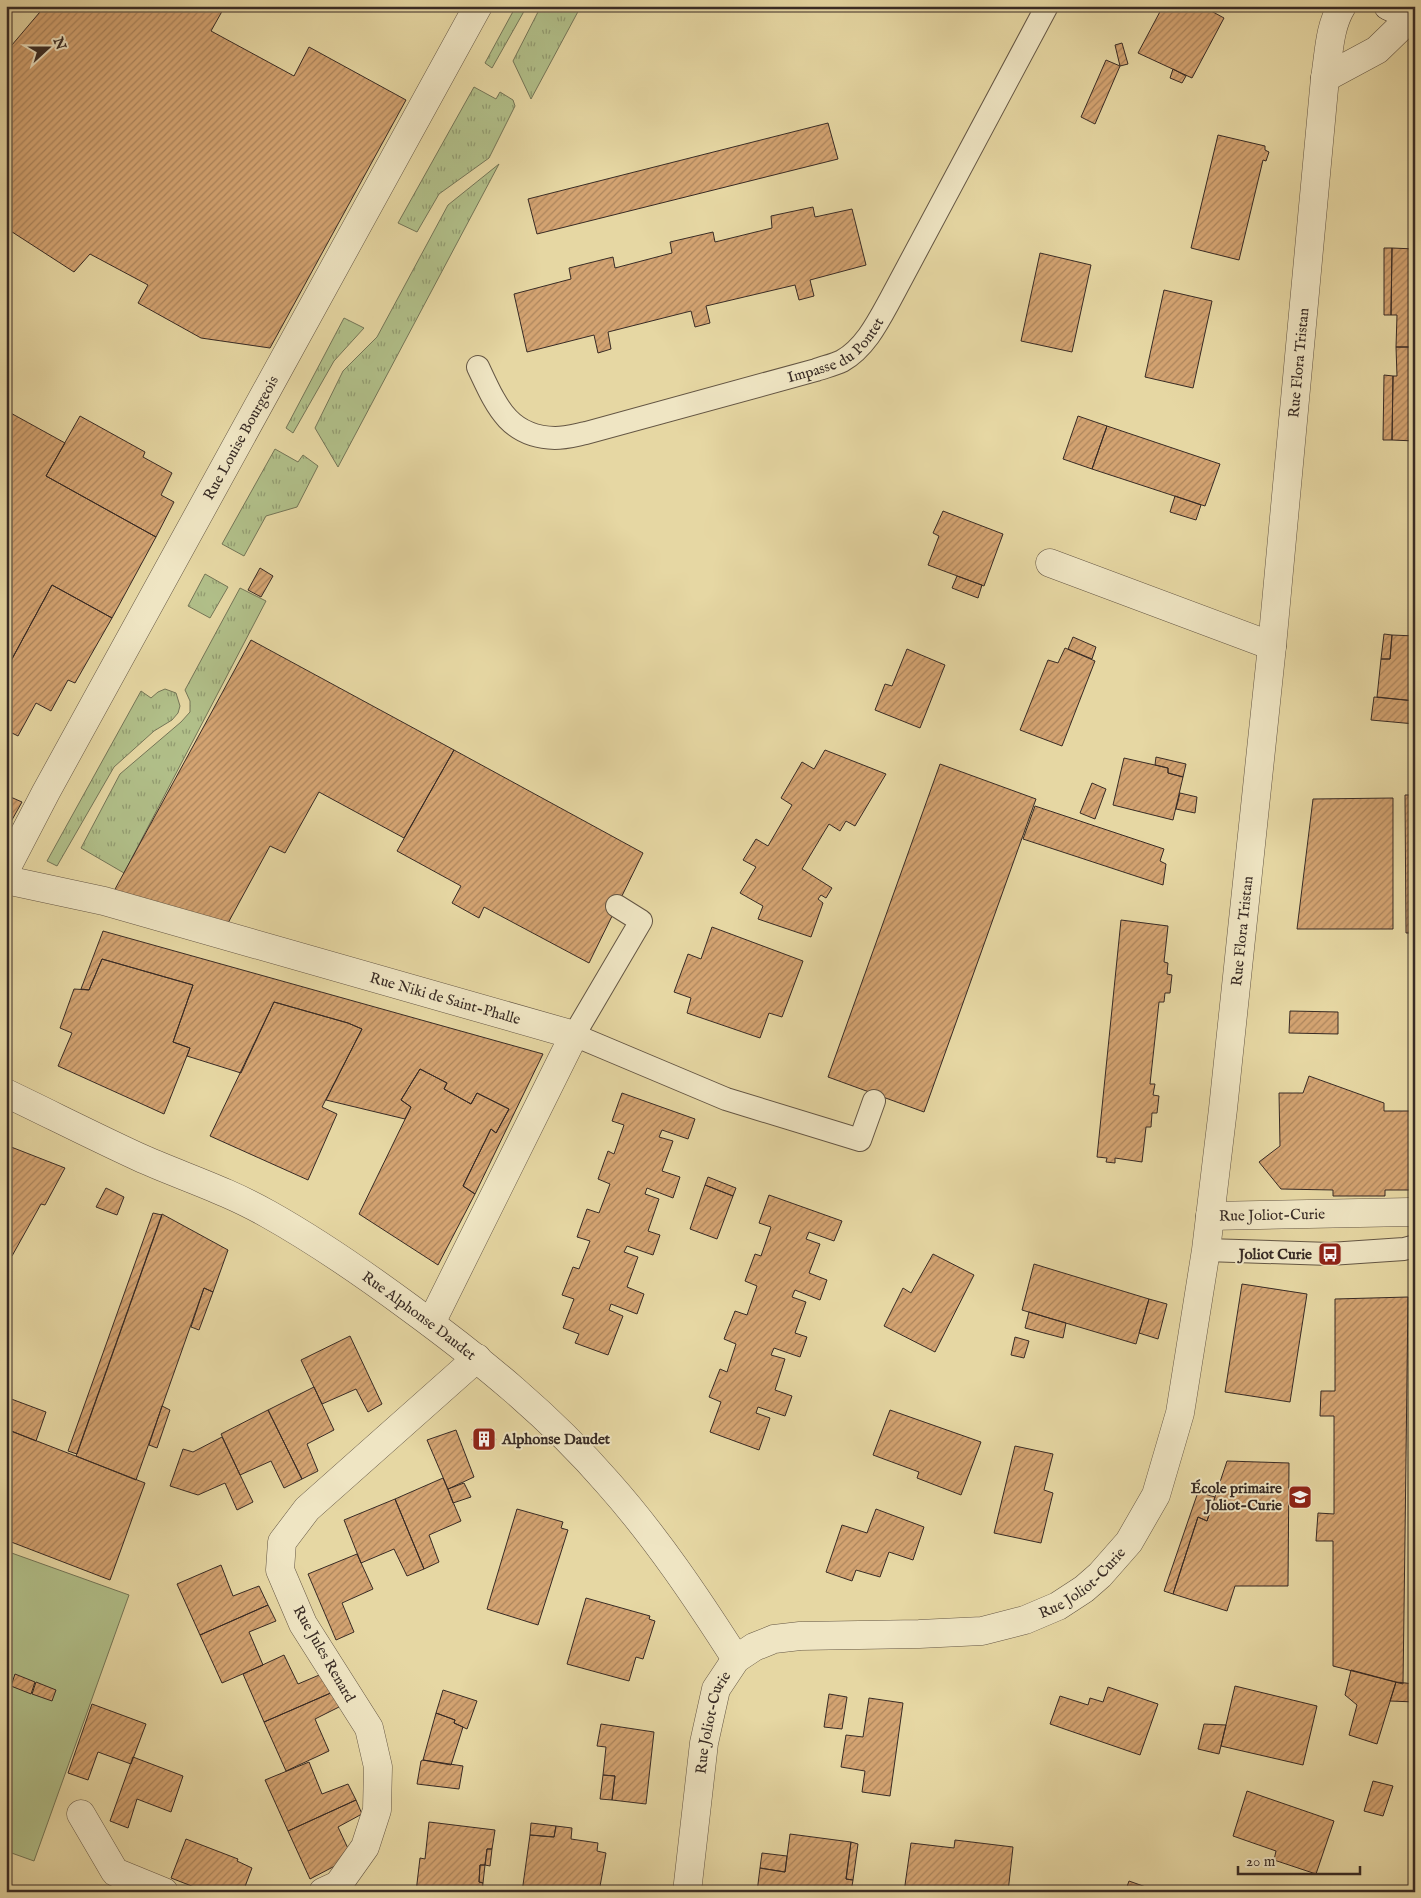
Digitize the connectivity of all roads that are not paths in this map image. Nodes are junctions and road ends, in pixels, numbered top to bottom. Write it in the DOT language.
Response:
graph roads {
  1 [pos="478,6"];
  2 [pos="1047,6"];
  3 [pos="1342,6"];
  4 [pos="1404,14"];
  5 [pos="1325,78"];
  6 [pos="478,367"];
  7 [pos="1050,563"];
  8 [pos="1272,646"];
  9 [pos="6,869"];
  10 [pos="6,880"];
  11 [pos="617,906"];
  12 [pos="574,1035"];
  13 [pos="6,1093"];
  14 [pos="874,1101"];
  15 [pos="1415,1214"];
  16 [pos="1210,1216"];
  17 [pos="1415,1246"];
  18 [pos="1206,1250"];
  19 [pos="431,1323"];
  20 [pos="477,1358"];
  21 [pos="736,1659"];
  22 [pos="81,1814"];
  23 [pos="164,1892"];
  24 [pos="323,1892"];
  25 [pos="687,1892"];
  1 -- 9 [label="street, Rue Louise Bourgeois"];
  2 -- 6 [label="lane, Impasse du Pontet"];
  3 -- 5 [label="street, Rue Flora Tristan"];
  4 -- 5 [label="street"];
  5 -- 8 [label="street, Rue Flora Tristan"];
  7 -- 8 [label="street"];
  8 -- 16 [label="street, Rue Flora Tristan"];
  10 -- 12 [label="street, Rue Niki de Saint-Phalle"];
  11 -- 12 [label="lane"];
  12 -- 14 [label="lane"];
  12 -- 19 [label="street"];
  13 -- 19 [label="street, Rue Alphonse Daudet"];
  15 -- 16 [label="street, Rue Joliot-Curie"];
  16 -- 18 [label="street, Rue Joliot-Curie"];
  17 -- 18 [label="lane"];
  18 -- 21 [label="street, Rue Joliot-Curie"];
  19 -- 20 [label="street, Rue Alphonse Daudet"];
  20 -- 21 [label="street, Rue Alphonse Daudet"];
  20 -- 24 [label="street, Rue Jules Renard"];
  21 -- 25 [label="street, Rue Joliot-Curie"];
  22 -- 23 [label="street"];
}
